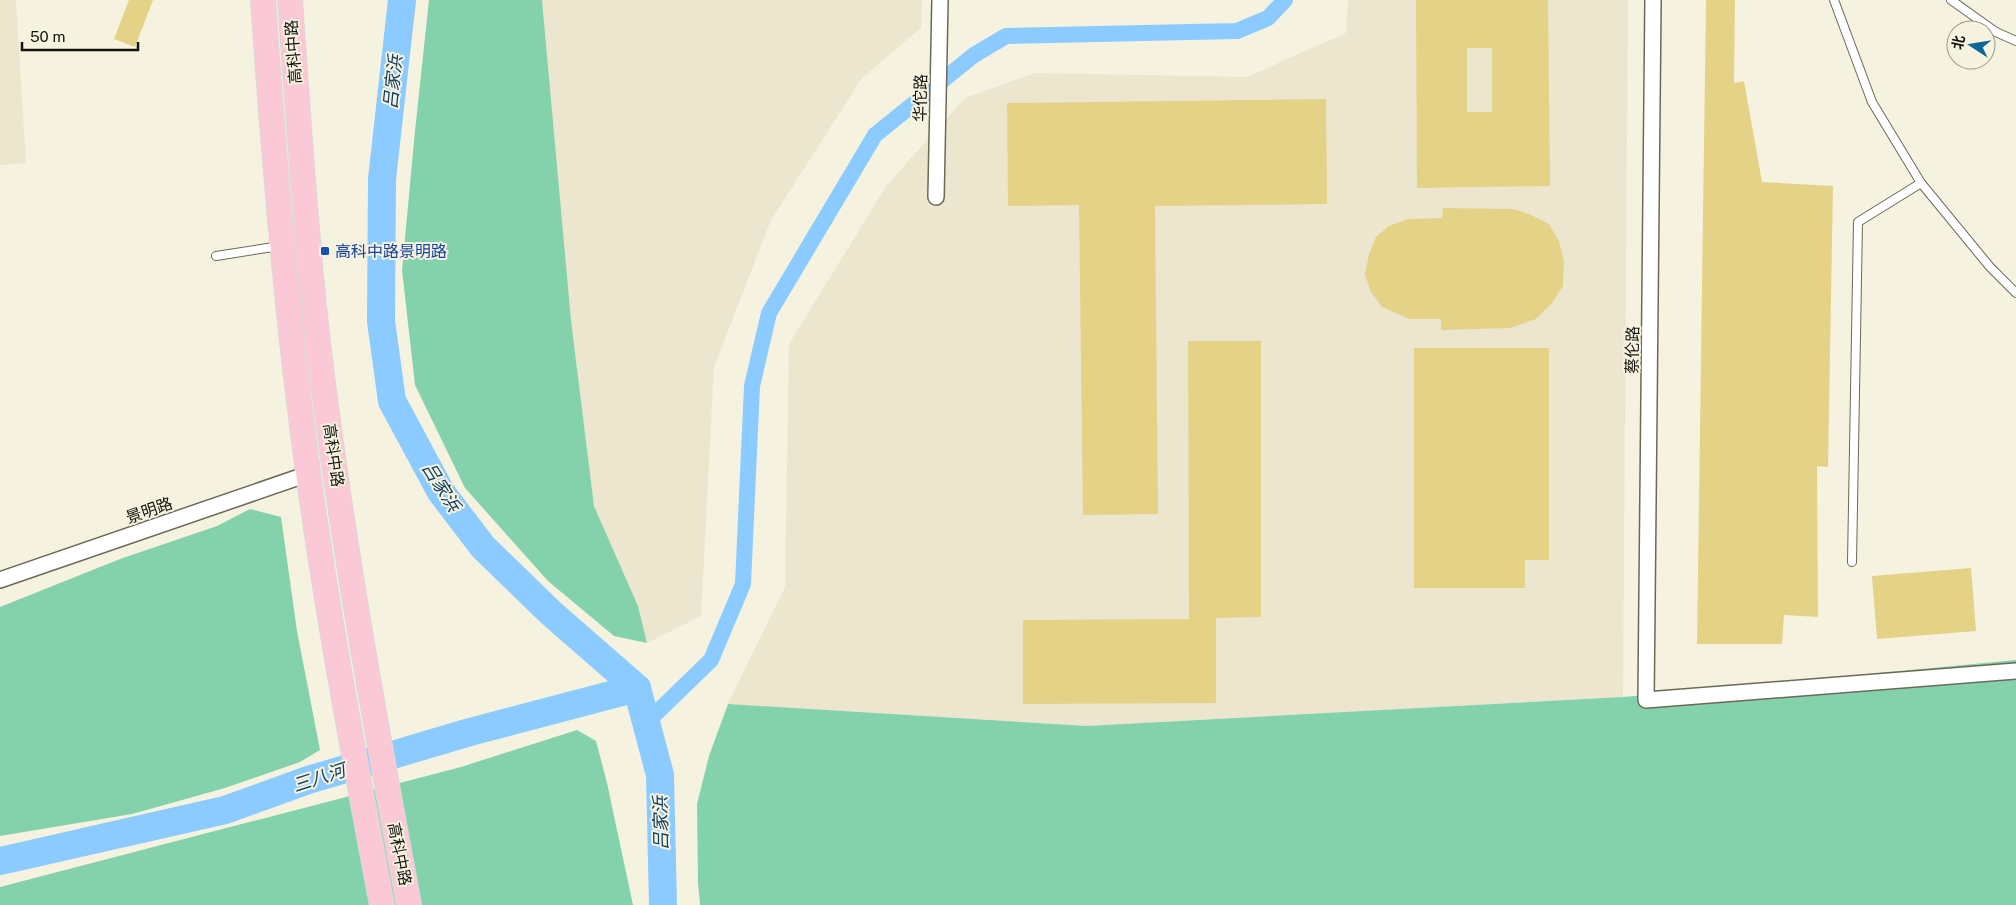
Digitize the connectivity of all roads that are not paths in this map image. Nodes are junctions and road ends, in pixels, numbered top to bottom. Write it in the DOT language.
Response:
graph roads {
  1 [pos="263,0"];
  2 [pos="290,0"];
  3 [pos="940,0"];
  4 [pos="1653,0"];
  5 [pos="1834,0"];
  6 [pos="1951,0"];
  7 [pos="2016,41"];
  8 [pos="1921,183"];
  9 [pos="936,196"];
  10 [pos="282,246"];
  11 [pos="216,256"];
  12 [pos="2016,293"];
  13 [pos="308,474"];
  14 [pos="1852,562"];
  15 [pos="0,580"];
  16 [pos="2016,671"];
  17 [pos="382,905"];
  18 [pos="410,905"];
  1 -- 10 [label="main road, 高科中路"];
  2 -- 18 [label="main road, 高科中路"];
  3 -- 9 [label="street, 华佗路"];
  4 -- 16 [label="street, 蔡伦路"];
  5 -- 8 [label="lane"];
  6 -- 7 [label="lane"];
  8 -- 12 [label="lane"];
  8 -- 14 [label="lane"];
  10 -- 11 [label="lane"];
  10 -- 13 [label="main road, 高科中路"];
  13 -- 15 [label="street, 景明路"];
  13 -- 17 [label="main road, 高科中路"];
}
